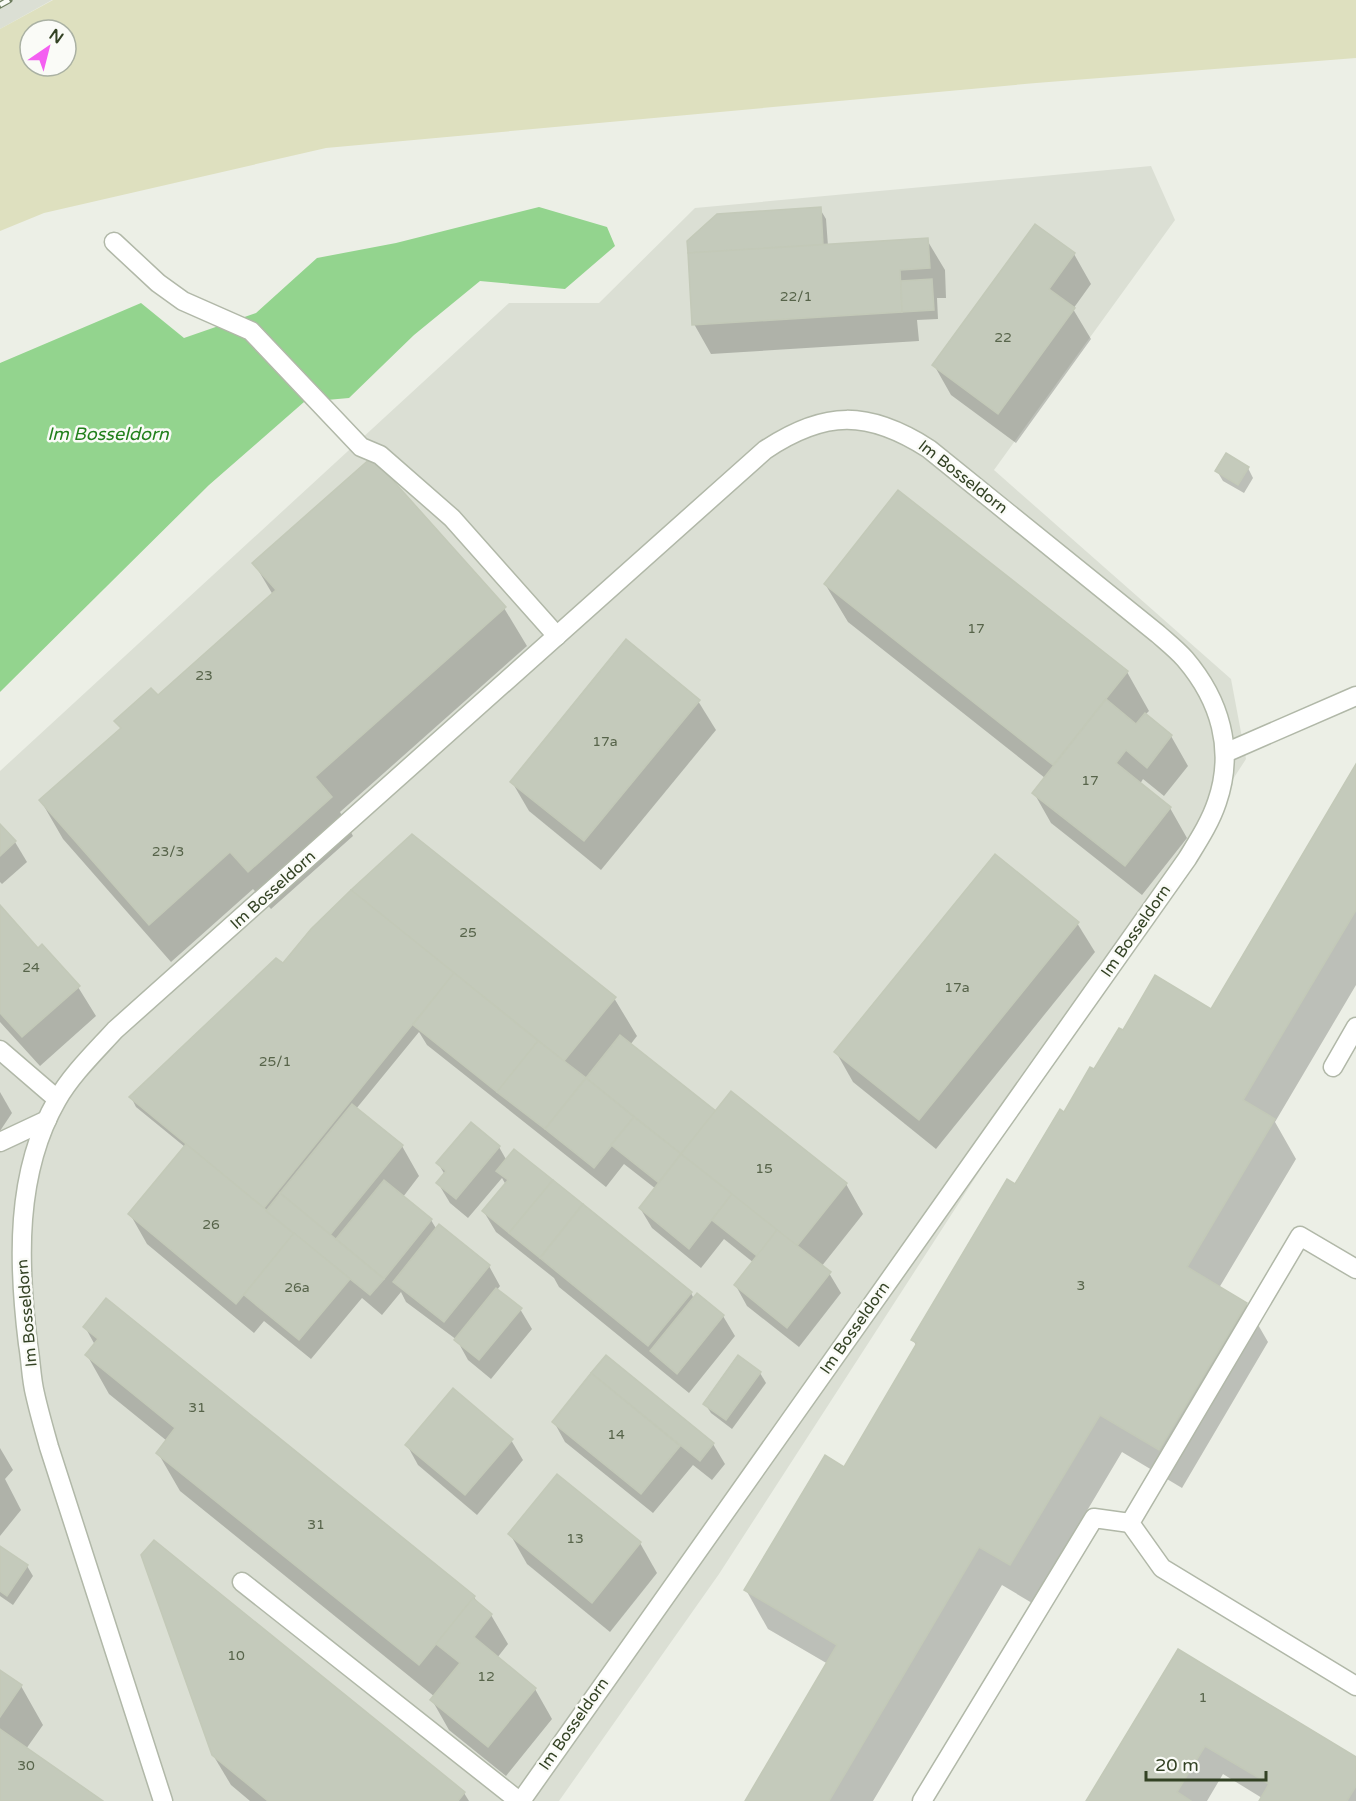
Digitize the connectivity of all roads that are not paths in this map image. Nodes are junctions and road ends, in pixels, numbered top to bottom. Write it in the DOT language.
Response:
graph roads {
  1 [pos="114,242"];
  2 [pos="557,636"];
  3 [pos="1356,696"];
  4 [pos="1225,753"];
  5 [pos="1356,1027"];
  6 [pos="0,1050"];
  7 [pos="1333,1067"];
  8 [pos="57,1099"];
  9 [pos="47,1120"];
  10 [pos="0,1142"];
  11 [pos="1356,1269"];
  12 [pos="1130,1523"];
  13 [pos="242,1582"];
  14 [pos="1356,1686"];
  15 [pos="163,1801"];
  16 [pos="520,1801"];
  17 [pos="922,1801"];
  1 -- 2 [label="street"];
  2 -- 4 [label="street, Im Bosseldorn"];
  2 -- 8 [label="street, Im Bosseldorn"];
  3 -- 4 [label="street"];
  4 -- 16 [label="street, Im Bosseldorn"];
  5 -- 7 [label="street"];
  6 -- 8 [label="street"];
  8 -- 9 [label="street, Im Bosseldorn"];
  9 -- 10 [label="street"];
  9 -- 15 [label="street, Im Bosseldorn"];
  11 -- 12 [label="street"];
  12 -- 14 [label="street"];
  12 -- 17 [label="street"];
  13 -- 16 [label="street"];
}
